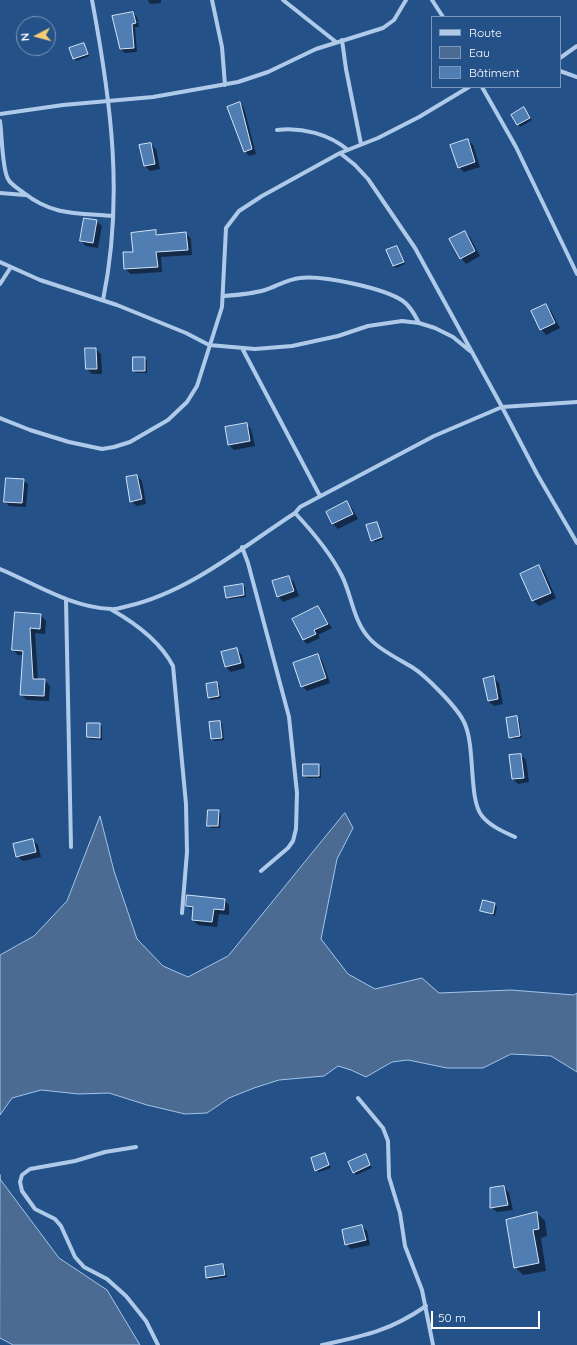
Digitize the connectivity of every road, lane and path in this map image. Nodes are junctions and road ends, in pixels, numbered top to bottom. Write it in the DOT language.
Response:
graph roads {
  1 [pos="92,0"];
  2 [pos="212,0"];
  3 [pos="283,0"];
  4 [pos="406,0"];
  5 [pos="432,0"];
  6 [pos="442,16"];
  7 [pos="342,40"];
  8 [pos="336,42"];
  9 [pos="577,46"];
  10 [pos="561,57"];
  11 [pos="561,70"];
  12 [pos="577,77"];
  13 [pos="225,85"];
  14 [pos="467,88"];
  15 [pos="483,88"];
  16 [pos="109,101"];
  17 [pos="0,114"];
  18 [pos="0,121"];
  19 [pos="277,130"];
  20 [pos="361,144"];
  21 [pos="348,150"];
  22 [pos="340,153"];
  23 [pos="0,193"];
  24 [pos="27,195"];
  25 [pos="113,216"];
  26 [pos="0,262"];
  27 [pos="11,267"];
  28 [pos="577,274"];
  29 [pos="0,284"];
  30 [pos="223,296"];
  31 [pos="103,300"];
  32 [pos="419,323"];
  33 [pos="209,345"];
  34 [pos="242,348"];
  35 [pos="470,351"];
  36 [pos="577,402"];
  37 [pos="502,407"];
  38 [pos="0,418"];
  39 [pos="320,496"];
  40 [pos="295,512"];
  41 [pos="577,543"];
  42 [pos="242,547"];
  43 [pos="0,569"];
  44 [pos="66,600"];
  45 [pos="112,610"];
  46 [pos="515,837"];
  47 [pos="71,847"];
  48 [pos="261,871"];
  49 [pos="182,913"];
  50 [pos="358,1098"];
  51 [pos="136,1147"];
  52 [pos="426,1306"];
  53 [pos="158,1345"];
  54 [pos="322,1345"];
  55 [pos="433,1345"];
  1 -- 16 [label="street"];
  2 -- 13 [label="street"];
  3 -- 8 [label="street"];
  4 -- 7 [label="street"];
  5 -- 6 [label="street"];
  7 -- 8 [label="street"];
  7 -- 20 [label="street"];
  8 -- 13 [label="street"];
  9 -- 10 [label="street"];
  11 -- 12 [label="street"];
  13 -- 16 [label="street"];
  14 -- 20 [label="street"];
  15 -- 28 [label="street"];
  16 -- 17 [label="street"];
  16 -- 25 [label="street"];
  18 -- 24 [label="street"];
  19 -- 21 [label="street"];
  20 -- 21 [label="street"];
  21 -- 22 [label="street"];
  22 -- 30 [label="street"];
  22 -- 35 [label="street"];
  23 -- 24 [label="street"];
  24 -- 25 [label="street"];
  25 -- 31 [label="street"];
  26 -- 27 [label="street"];
  27 -- 29 [label="street"];
  27 -- 31 [label="street"];
  30 -- 32 [label="street"];
  30 -- 33 [label="street"];
  31 -- 33 [label="street"];
  32 -- 34 [label="street"];
  32 -- 35 [label="street"];
  33 -- 34 [label="street"];
  33 -- 38 [label="street"];
  34 -- 39 [label="street"];
  35 -- 37 [label="street"];
  36 -- 37 [label="street"];
  37 -- 39 [label="street"];
  37 -- 41 [label="street"];
  39 -- 40 [label="street"];
  40 -- 42 [label="street"];
  40 -- 46 [label="street"];
  42 -- 45 [label="street"];
  42 -- 48 [label="street"];
  43 -- 44 [label="street"];
  44 -- 45 [label="street"];
  44 -- 47 [label="street"];
  45 -- 49 [label="street"];
  50 -- 52 [label="street"];
  51 -- 53 [label="street"];
  52 -- 54 [label="street"];
  52 -- 55 [label="street"];
}
